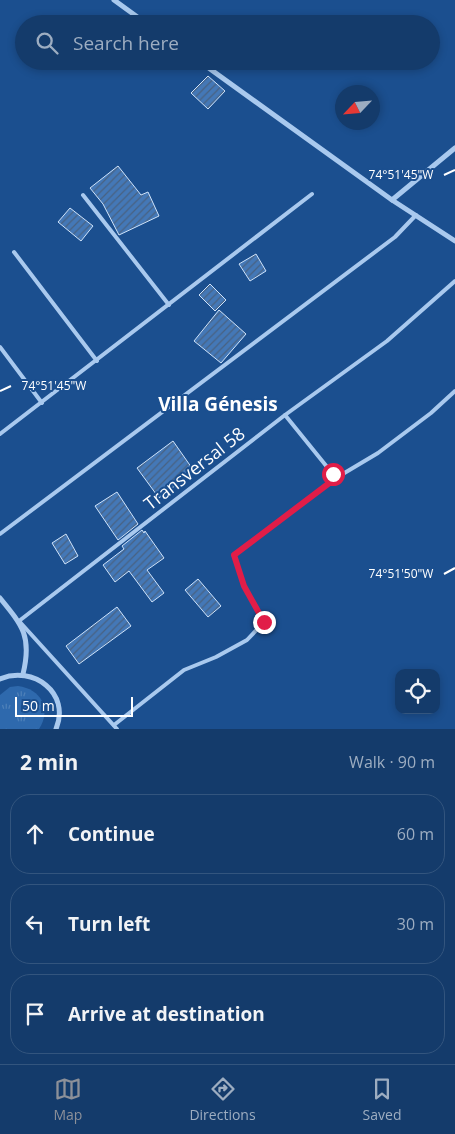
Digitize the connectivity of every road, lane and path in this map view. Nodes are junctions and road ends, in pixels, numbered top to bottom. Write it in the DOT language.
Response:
graph roads {
  1 [pos="114,0"];
  2 [pos="135,15"];
  3 [pos="211,70"];
  4 [pos="455,148"];
  5 [pos="312,194"];
  6 [pos="83,195"];
  7 [pos="392,200"];
  8 [pos="416,215"];
  9 [pos="455,241"];
  10 [pos="14,252"];
  11 [pos="455,281"];
  12 [pos="169,305"];
  13 [pos="0,347"];
  14 [pos="97,361"];
  15 [pos="455,392"];
  16 [pos="42,403"];
  17 [pos="285,415"];
  18 [pos="0,434"];
  19 [pos="336,478"];
  20 [pos="0,534"];
  21 [pos="0,598"];
  22 [pos="0,606"];
  23 [pos="8,609"];
  24 [pos="19,621"];
  25 [pos="23,674"];
  26 [pos="0,679"];
  27 [pos="114,725"];
  28 [pos="56,729"];
  29 [pos="117,729"];
  1 -- 2 [label="street"];
  3 -- 7 [label="street"];
  4 -- 7 [label="street"];
  5 -- 12 [label="lane"];
  6 -- 12 [label="lane"];
  7 -- 8 [label="street"];
  8 -- 9 [label="street"];
  8 -- 20 [label="lane"];
  10 -- 14 [label="lane"];
  11 -- 17 [label="lane, Transversal 58"];
  12 -- 14 [label="lane"];
  13 -- 16 [label="lane"];
  14 -- 16 [label="lane"];
  15 -- 19 [label="lane"];
  16 -- 18 [label="lane"];
  17 -- 19 [label="lane"];
  17 -- 24 [label="lane, Transversal 58"];
  19 -- 27 [label="lane"];
  21 -- 23 [label="street"];
  22 -- 23 [label="street"];
  23 -- 24 [label="street"];
  24 -- 25 [label="street"];
  24 -- 27 [label="lane"];
  25 -- 26 [label="street"];
  25 -- 28 [label="street"];
  27 -- 29 [label="lane"];
}
